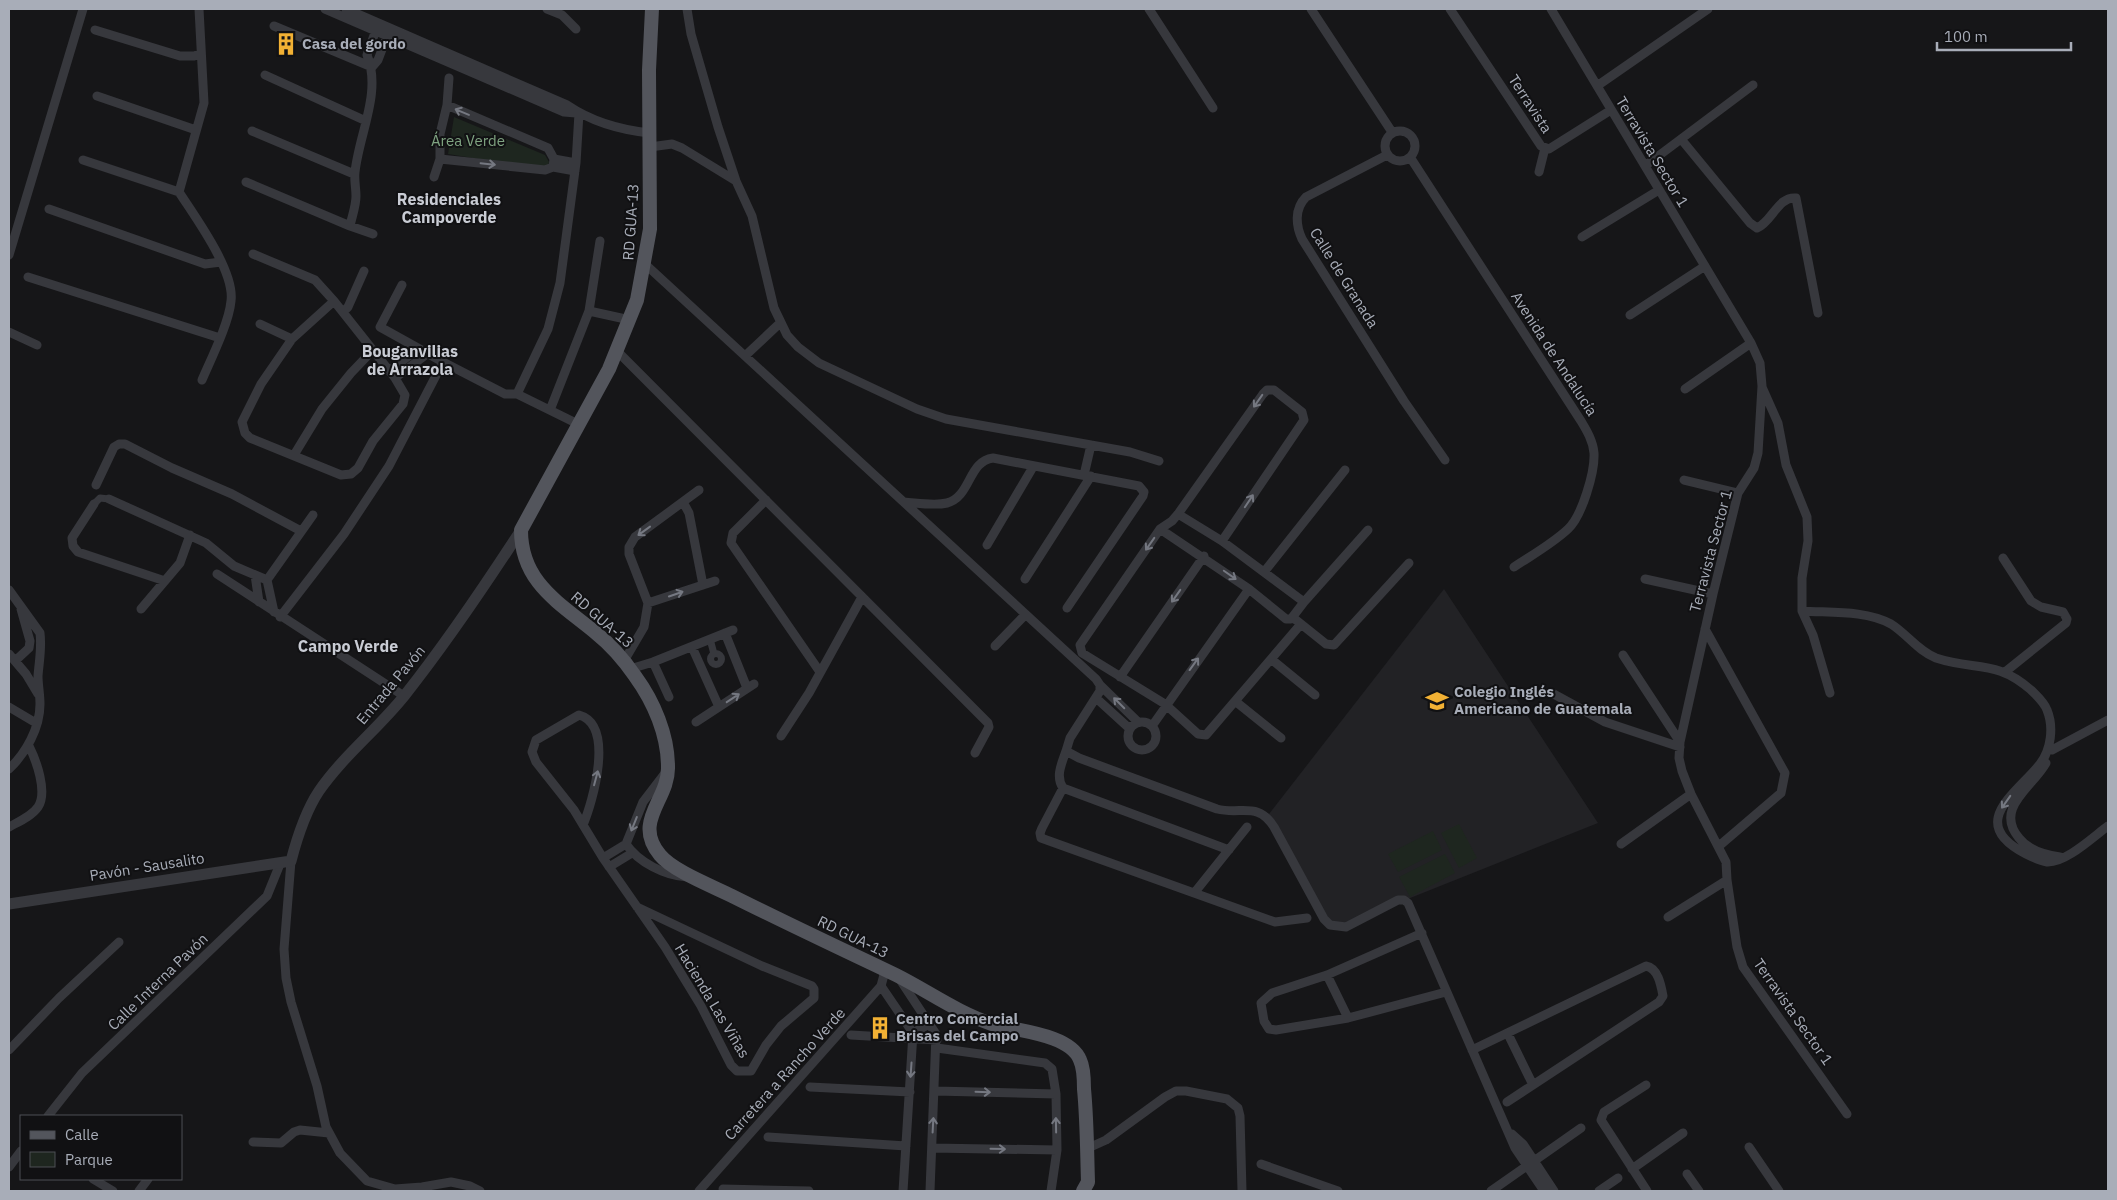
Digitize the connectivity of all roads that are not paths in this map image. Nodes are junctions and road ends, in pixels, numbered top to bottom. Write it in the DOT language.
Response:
graph roads {
  1 [pos="83,9"];
  2 [pos="192,9"];
  3 [pos="325,9"];
  4 [pos="346,9"];
  5 [pos="547,9"];
  6 [pos="652,9"];
  7 [pos="687,9"];
  8 [pos="1149,9"];
  9 [pos="1311,9"];
  10 [pos="1450,9"];
  11 [pos="1552,9"];
  12 [pos="1708,9"];
  13 [pos="563,12"];
  14 [pos="198,13"];
  15 [pos="274,26"];
  16 [pos="377,27"];
  17 [pos="576,29"];
  18 [pos="95,30"];
  19 [pos="389,32"];
  20 [pos="200,54"];
  21 [pos="372,67"];
  22 [pos="265,75"];
  23 [pos="449,78"];
  24 [pos="1753,85"];
  25 [pos="1597,86"];
  26 [pos="97,96"];
  27 [pos="447,105"];
  28 [pos="1212,108"];
  29 [pos="1611,110"];
  30 [pos="579,113"];
  31 [pos="366,121"];
  32 [pos="196,130"];
  33 [pos="252,130"];
  34 [pos="1392,132"];
  35 [pos="650,133"];
  36 [pos="1681,139"];
  37 [pos="650,147"];
  38 [pos="1546,148"];
  39 [pos="1387,155"];
  40 [pos="1410,158"];
  41 [pos="440,159"];
  42 [pos="83,160"];
  43 [pos="554,163"];
  44 [pos="1645,166"];
  45 [pos="576,167"];
  46 [pos="1539,172"];
  47 [pos="354,174"];
  48 [pos="434,177"];
  49 [pos="736,181"];
  50 [pos="246,182"];
  51 [pos="1659,190"];
  52 [pos="179,192"];
  53 [pos="49,209"];
  54 [pos="350,226"];
  55 [pos="373,234"];
  56 [pos="1582,237"];
  57 [pos="600,241"];
  58 [pos="253,254"];
  59 [pos="9,255"];
  60 [pos="221,262"];
  61 [pos="644,264"];
  62 [pos="1705,266"];
  63 [pos="364,271"];
  64 [pos="28,277"];
  65 [pos="402,285"];
  66 [pos="334,301"];
  67 [pos="589,311"];
  68 [pos="343,312"];
  69 [pos="1818,313"];
  70 [pos="1630,315"];
  71 [pos="630,320"];
  72 [pos="9,322"];
  73 [pos="780,323"];
  74 [pos="260,324"];
  75 [pos="10,332"];
  76 [pos="220,338"];
  77 [pos="292,339"];
  78 [pos="1751,343"];
  79 [pos="37,345"];
  80 [pos="418,349"];
  81 [pos="373,350"];
  82 [pos="617,351"];
  83 [pos="427,354"];
  84 [pos="745,356"];
  85 [pos="443,362"];
  86 [pos="392,374"];
  87 [pos="202,380"];
  88 [pos="1762,386"];
  89 [pos="1685,389"];
  90 [pos="517,394"];
  91 [pos="550,410"];
  92 [pos="580,425"];
  93 [pos="1091,445"];
  94 [pos="294,455"];
  95 [pos="1445,460"];
  96 [pos="1158,461"];
  97 [pos="1033,467"];
  98 [pos="1345,470"];
  99 [pos="1087,475"];
  100 [pos="1684,480"];
  101 [pos="96,484"];
  102 [pos="699,490"];
  103 [pos="1738,493"];
  104 [pos="109,499"];
  105 [pos="766,500"];
  106 [pos="683,502"];
  107 [pos="904,502"];
  108 [pos="94,504"];
  109 [pos="1178,514"];
  110 [pos="312,515"];
  111 [pos="1160,529"];
  112 [pos="521,530"];
  113 [pos="1368,530"];
  114 [pos="301,531"];
  115 [pos="190,535"];
  116 [pos="1222,541"];
  117 [pos="987,545"];
  118 [pos="1204,556"];
  119 [pos="2003,558"];
  120 [pos="1409,563"];
  121 [pos="1514,567"];
  122 [pos="1264,572"];
  123 [pos="218,574"];
  124 [pos="255,575"];
  125 [pos="1025,579"];
  126 [pos="1645,579"];
  127 [pos="268,580"];
  128 [pos="715,581"];
  129 [pos="165,582"];
  130 [pos="703,585"];
  131 [pos="1249,588"];
  132 [pos="9,590"];
  133 [pos="1712,594"];
  134 [pos="862,597"];
  135 [pos="259,602"];
  136 [pos="1304,602"];
  137 [pos="19,603"];
  138 [pos="648,603"];
  139 [pos="1067,608"];
  140 [pos="141,609"];
  141 [pos="1802,611"];
  142 [pos="277,614"];
  143 [pos="1025,615"];
  144 [pos="1292,617"];
  145 [pos="1301,624"];
  146 [pos="1705,629"];
  147 [pos="710,639"];
  148 [pos="692,646"];
  149 [pos="995,646"];
  150 [pos="732,652"];
  151 [pos="1623,655"];
  152 [pos="12,657"];
  153 [pos="713,658"];
  154 [pos="1271,659"];
  155 [pos="653,662"];
  156 [pos="627,665"];
  157 [pos="701,668"];
  158 [pos="820,672"];
  159 [pos="2005,672"];
  160 [pos="1120,677"];
  161 [pos="1100,685"];
  162 [pos="1550,692"];
  163 [pos="1830,693"];
  164 [pos="39,694"];
  165 [pos="1315,695"];
  166 [pos="404,696"];
  167 [pos="669,697"];
  168 [pos="1096,698"];
  169 [pos="1235,701"];
  170 [pos="1165,704"];
  171 [pos="9,707"];
  172 [pos="719,707"];
  173 [pos="2108,720"];
  174 [pos="696,722"];
  175 [pos="1138,722"];
  176 [pos="36,723"];
  177 [pos="1152,726"];
  178 [pos="1130,729"];
  179 [pos="2050,733"];
  180 [pos="781,736"];
  181 [pos="1281,738"];
  182 [pos="1680,744"];
  183 [pos="29,746"];
  184 [pos="2052,750"];
  185 [pos="1066,751"];
  186 [pos="976,753"];
  187 [pos="668,768"];
  188 [pos="9,769"];
  189 [pos="1063,788"];
  190 [pos="1691,794"];
  191 [pos="583,825"];
  192 [pos="2108,826"];
  193 [pos="9,827"];
  194 [pos="1247,827"];
  195 [pos="626,844"];
  196 [pos="1621,844"];
  197 [pos="1719,846"];
  198 [pos="1229,850"];
  199 [pos="632,853"];
  200 [pos="2063,857"];
  201 [pos="603,858"];
  202 [pos="286,863"];
  203 [pos="609,867"];
  204 [pos="692,877"];
  205 [pos="1727,880"];
  206 [pos="1195,892"];
  207 [pos="9,904"];
  208 [pos="637,907"];
  209 [pos="1668,917"];
  210 [pos="1307,918"];
  211 [pos="1422,933"];
  212 [pos="119,942"];
  213 [pos="891,973"];
  214 [pos="1327,975"];
  215 [pos="881,986"];
  216 [pos="1446,992"];
  217 [pos="1348,1018"];
  218 [pos="930,1024"];
  219 [pos="1508,1034"];
  220 [pos="851,1035"];
  221 [pos="913,1036"];
  222 [pos="937,1044"];
  223 [pos="9,1050"];
  224 [pos="1472,1050"];
  225 [pos="1533,1085"];
  226 [pos="1646,1085"];
  227 [pos="810,1087"];
  228 [pos="935,1091"];
  229 [pos="910,1092"];
  230 [pos="1056,1094"];
  231 [pos="1507,1102"];
  232 [pos="1847,1114"];
  233 [pos="49,1115"];
  234 [pos="1581,1128"];
  235 [pos="329,1133"];
  236 [pos="1683,1133"];
  237 [pos="768,1137"];
  238 [pos="253,1142"];
  239 [pos="906,1146"];
  240 [pos="1749,1147"];
  241 [pos="932,1148"];
  242 [pos="1086,1149"];
  243 [pos="1057,1150"];
  244 [pos="20,1152"];
  245 [pos="1261,1164"];
  246 [pos="1531,1164"];
  247 [pos="9,1167"];
  248 [pos="1632,1169"];
  249 [pos="1687,1174"];
  250 [pos="1618,1178"];
  251 [pos="95,1180"];
  252 [pos="147,1180"];
  253 [pos="435,1188"];
  254 [pos="723,1189"];
  255 [pos="113,1191"];
  256 [pos="139,1191"];
  257 [pos="480,1191"];
  258 [pos="699,1191"];
  259 [pos="809,1191"];
  260 [pos="903,1191"];
  261 [pos="930,1191"];
  262 [pos="1051,1191"];
  263 [pos="1083,1191"];
  264 [pos="1242,1191"];
  265 [pos="1338,1191"];
  266 [pos="1491,1191"];
  267 [pos="1544,1191"];
  268 [pos="1554,1191"];
  269 [pos="1599,1191"];
  270 [pos="1647,1191"];
  271 [pos="1699,1191"];
  272 [pos="1779,1191"];
  1 -- 59 [label="street"];
  2 -- 14 [label="street"];
  3 -- 16 [label="street"];
  4 -- 16 [label="street"];
  5 -- 13 [label="street"];
  6 -- 35 [label="main road, RD GUA-13"];
  7 -- 49 [label="street"];
  8 -- 28 [label="street"];
  9 -- 34 [label="street"];
  10 -- 38 [label="street, Terravista"];
  11 -- 25 [label="street, Terravista Sector 1"];
  12 -- 25 [label="street"];
  13 -- 17 [label="street"];
  14 -- 20 [label="street"];
  15 -- 21 [label="street"];
  16 -- 19 [label="street"];
  16 -- 21 [label="street"];
  18 -- 20 [label="street"];
  19 -- 21 [label="street"];
  19 -- 30 [label="street"];
  20 -- 32 [label="street"];
  21 -- 31 [label="street"];
  22 -- 31 [label="street"];
  23 -- 27 [label="street"];
  24 -- 36 [label="street"];
  25 -- 29 [label="street, Terravista Sector 1"];
  26 -- 32 [label="street"];
  27 -- 41 [label="street"];
  43 -- 27 [label="street, one-way"];
  29 -- 38 [label="street, Terravista"];
  29 -- 44 [label="street, Terravista Sector 1"];
  30 -- 35 [label="street"];
  30 -- 45 [label="street"];
  31 -- 47 [label="street"];
  32 -- 52 [label="street"];
  33 -- 47 [label="street"];
  34 -- 39 [label="street"];
  34 -- 40 [label="street"];
  35 -- 37 [label="main road, RD GUA-13"];
  36 -- 44 [label="street"];
  36 -- 69 [label="street"];
  37 -- 49 [label="street"];
  37 -- 61 [label="main road, RD GUA-13"];
  38 -- 46 [label="street"];
  39 -- 40 [label="street"];
  39 -- 95 [label="street, Calle de Granada"];
  40 -- 121 [label="street, Avenida de Andalucía"];
  41 -- 43 [label="street, one-way"];
  41 -- 48 [label="street"];
  42 -- 52 [label="street"];
  43 -- 45 [label="street"];
  44 -- 51 [label="street, Terravista Sector 1"];
  45 -- 90 [label="street"];
  47 -- 54 [label="street"];
  49 -- 73 [label="street"];
  50 -- 54 [label="street"];
  51 -- 56 [label="street"];
  51 -- 62 [label="street, Terravista Sector 1"];
  52 -- 60 [label="street"];
  53 -- 60 [label="street"];
  54 -- 55 [label="street"];
  57 -- 67 [label="street"];
  58 -- 66 [label="street"];
  60 -- 76 [label="street"];
  61 -- 71 [label="main road, RD GUA-13"];
  61 -- 84 [label="street"];
  62 -- 70 [label="street"];
  62 -- 78 [label="street, Terravista Sector 1"];
  63 -- 68 [label="street"];
  64 -- 76 [label="street"];
  65 -- 80 [label="street"];
  66 -- 68 [label="street"];
  66 -- 77 [label="street"];
  67 -- 71 [label="street"];
  67 -- 91 [label="street"];
  68 -- 81 [label="street"];
  71 -- 82 [label="main road, RD GUA-13"];
  72 -- 75 [label="street"];
  73 -- 84 [label="street"];
  73 -- 93 [label="street"];
  74 -- 77 [label="street"];
  75 -- 79 [label="street"];
  76 -- 87 [label="street"];
  77 -- 94 [label="street"];
  78 -- 88 [label="street, Terravista Sector 1"];
  78 -- 89 [label="street"];
  80 -- 83 [label="street"];
  80 -- 86 [label="street"];
  81 -- 86 [label="street"];
  81 -- 94 [label="street"];
  82 -- 92 [label="main road, RD GUA-13"];
  82 -- 105 [label="street"];
  83 -- 85 [label="street"];
  83 -- 86 [label="street"];
  84 -- 107 [label="street"];
  85 -- 90 [label="street"];
  85 -- 142 [label="street"];
  86 -- 94 [label="street"];
  88 -- 103 [label="street, Terravista Sector 1"];
  88 -- 141 [label="street"];
  90 -- 91 [label="street"];
  91 -- 92 [label="street"];
  92 -- 112 [label="main road, RD GUA-13"];
  93 -- 96 [label="street"];
  93 -- 99 [label="street"];
  97 -- 99 [label="street"];
  97 -- 107 [label="street"];
  97 -- 117 [label="street"];
  98 -- 122 [label="street"];
  99 -- 125 [label="street"];
  99 -- 139 [label="street"];
  100 -- 103 [label="street"];
  101 -- 114 [label="street"];
  102 -- 106 [label="street"];
  103 -- 133 [label="street, Terravista Sector 1"];
  104 -- 108 [label="street"];
  104 -- 115 [label="street"];
  105 -- 134 [label="street"];
  105 -- 158 [label="street"];
  106 -- 130 [label="street"];
  106 -- 138 [label="street, one-way"];
  107 -- 143 [label="street"];
  108 -- 129 [label="street"];
  109 -- 111 [label="street"];
  109 -- 116 [label="street"];
  116 -- 109 [label="street, one-way"];
  110 -- 114 [label="street"];
  111 -- 118 [label="street"];
  111 -- 160 [label="street, one-way"];
  112 -- 156 [label="main road, RD GUA-13"];
  112 -- 166 [label="street, Entrada Pavón"];
  113 -- 136 [label="street"];
  114 -- 127 [label="street"];
  115 -- 124 [label="street"];
  115 -- 129 [label="street"];
  116 -- 122 [label="street"];
  118 -- 131 [label="street, one-way"];
  118 -- 160 [label="street, one-way"];
  119 -- 159 [label="street"];
  120 -- 145 [label="street"];
  122 -- 136 [label="street"];
  123 -- 135 [label="street"];
  124 -- 127 [label="street"];
  124 -- 135 [label="street"];
  126 -- 133 [label="street"];
  127 -- 142 [label="street"];
  128 -- 130 [label="street"];
  129 -- 140 [label="street"];
  138 -- 130 [label="street, one-way"];
  131 -- 144 [label="street"];
  170 -- 131 [label="street, one-way"];
  132 -- 137 [label="street"];
  133 -- 146 [label="street, Terravista Sector 1"];
  134 -- 158 [label="street"];
  134 -- 186 [label="street"];
  135 -- 142 [label="street"];
  136 -- 144 [label="street"];
  137 -- 152 [label="street"];
  137 -- 164 [label="street"];
  138 -- 156 [label="street"];
  141 -- 159 [label="street"];
  141 -- 163 [label="street"];
  142 -- 166 [label="street"];
  143 -- 149 [label="street"];
  143 -- 161 [label="street"];
  144 -- 145 [label="street"];
  145 -- 154 [label="street"];
  146 -- 182 [label="street, Terravista Sector 1"];
  146 -- 197 [label="street"];
  147 -- 148 [label="street"];
  147 -- 150 [label="street"];
  147 -- 153 [label="street"];
  148 -- 155 [label="street"];
  148 -- 157 [label="street"];
  150 -- 153 [label="street"];
  172 -- 150 [label="street, one-way"];
  151 -- 182 [label="street"];
  152 -- 164 [label="street"];
  153 -- 157 [label="street"];
  154 -- 165 [label="street"];
  154 -- 169 [label="street"];
  155 -- 156 [label="street"];
  155 -- 167 [label="street"];
  156 -- 187 [label="main road, RD GUA-13"];
  157 -- 172 [label="street"];
  158 -- 180 [label="street"];
  159 -- 179 [label="street"];
  160 -- 170 [label="street"];
  161 -- 168 [label="street"];
  175 -- 161 [label="street, one-way"];
  162 -- 182 [label="street"];
  164 -- 176 [label="street"];
  166 -- 202 [label="street, Entrada Pavón"];
  168 -- 178 [label="street"];
  168 -- 185 [label="street"];
  169 -- 170 [label="street"];
  169 -- 181 [label="street"];
  170 -- 177 [label="street"];
  171 -- 176 [label="street"];
  172 -- 174 [label="street"];
  173 -- 184 [label="street"];
  175 -- 177 [label="street"];
  175 -- 178 [label="street"];
  176 -- 183 [label="street"];
  177 -- 178 [label="street"];
  179 -- 184 [label="street"];
  179 -- 200 [label="street, one-way"];
  182 -- 190 [label="street, Terravista Sector 1"];
  183 -- 188 [label="street"];
  183 -- 193 [label="street"];
  184 -- 200 [label="street"];
  185 -- 189 [label="street"];
  185 -- 211 [label="street"];
  187 -- 195 [label="street, one-way"];
  187 -- 204 [label="main road, RD GUA-13"];
  189 -- 198 [label="street"];
  189 -- 206 [label="street"];
  190 -- 196 [label="street"];
  190 -- 197 [label="street, Terravista Sector 1"];
  191 -- 191 [label="street, Hacienda Las Viñas, one-way"];
  191 -- 201 [label="street, Hacienda Las Viñas"];
  192 -- 200 [label="street"];
  194 -- 198 [label="street"];
  195 -- 199 [label="street"];
  195 -- 201 [label="street"];
  197 -- 205 [label="street, Terravista Sector 1"];
  198 -- 206 [label="street"];
  199 -- 203 [label="street"];
  199 -- 204 [label="street"];
  201 -- 203 [label="street, Hacienda Las Viñas"];
  202 -- 207 [label="street, Pavón - Sausalito"];
  202 -- 233 [label="street, Calle Interna Pavón"];
  202 -- 235 [label="street"];
  203 -- 208 [label="street, Hacienda Las Viñas"];
  204 -- 213 [label="main road, RD GUA-13"];
  205 -- 209 [label="street"];
  205 -- 232 [label="street, Terravista Sector 1"];
  206 -- 210 [label="street"];
  208 -- 208 [label="street, Hacienda Las Viñas"];
  211 -- 214 [label="street"];
  211 -- 216 [label="street"];
  212 -- 223 [label="street"];
  213 -- 215 [label="street, Carretera a Rancho Verde"];
  213 -- 218 [label="street"];
  213 -- 242 [label="main road, RD GUA-13"];
  214 -- 217 [label="street"];
  214 -- 217 [label="street"];
  215 -- 221 [label="street"];
  215 -- 258 [label="street, Carretera a Rancho Verde"];
  216 -- 217 [label="street"];
  216 -- 224 [label="street"];
  218 -- 221 [label="street"];
  218 -- 222 [label="street"];
  219 -- 224 [label="street"];
  219 -- 225 [label="street"];
  219 -- 225 [label="street"];
  220 -- 221 [label="street"];
  221 -- 222 [label="street"];
  221 -- 229 [label="street, one-way"];
  222 -- 228 [label="street"];
  222 -- 230 [label="street"];
  224 -- 246 [label="street"];
  225 -- 231 [label="street"];
  226 -- 248 [label="street"];
  227 -- 229 [label="street"];
  228 -- 230 [label="street, one-way"];
  241 -- 228 [label="street, one-way"];
  229 -- 239 [label="street"];
  243 -- 230 [label="street, one-way"];
  234 -- 246 [label="street"];
  235 -- 238 [label="street"];
  235 -- 253 [label="street"];
  236 -- 248 [label="street"];
  237 -- 239 [label="street"];
  239 -- 260 [label="street"];
  240 -- 272 [label="street"];
  241 -- 243 [label="street, one-way"];
  241 -- 261 [label="street"];
  242 -- 263 [label="main road, RD GUA-13"];
  242 -- 264 [label="street"];
  243 -- 262 [label="street"];
  244 -- 247 [label="street"];
  245 -- 265 [label="street"];
  246 -- 266 [label="street"];
  246 -- 267 [label="street"];
  246 -- 268 [label="street"];
  248 -- 270 [label="street"];
  249 -- 271 [label="street"];
  250 -- 269 [label="street"];
  251 -- 255 [label="street"];
  252 -- 256 [label="street"];
  253 -- 257 [label="street"];
  254 -- 259 [label="street"];
}
